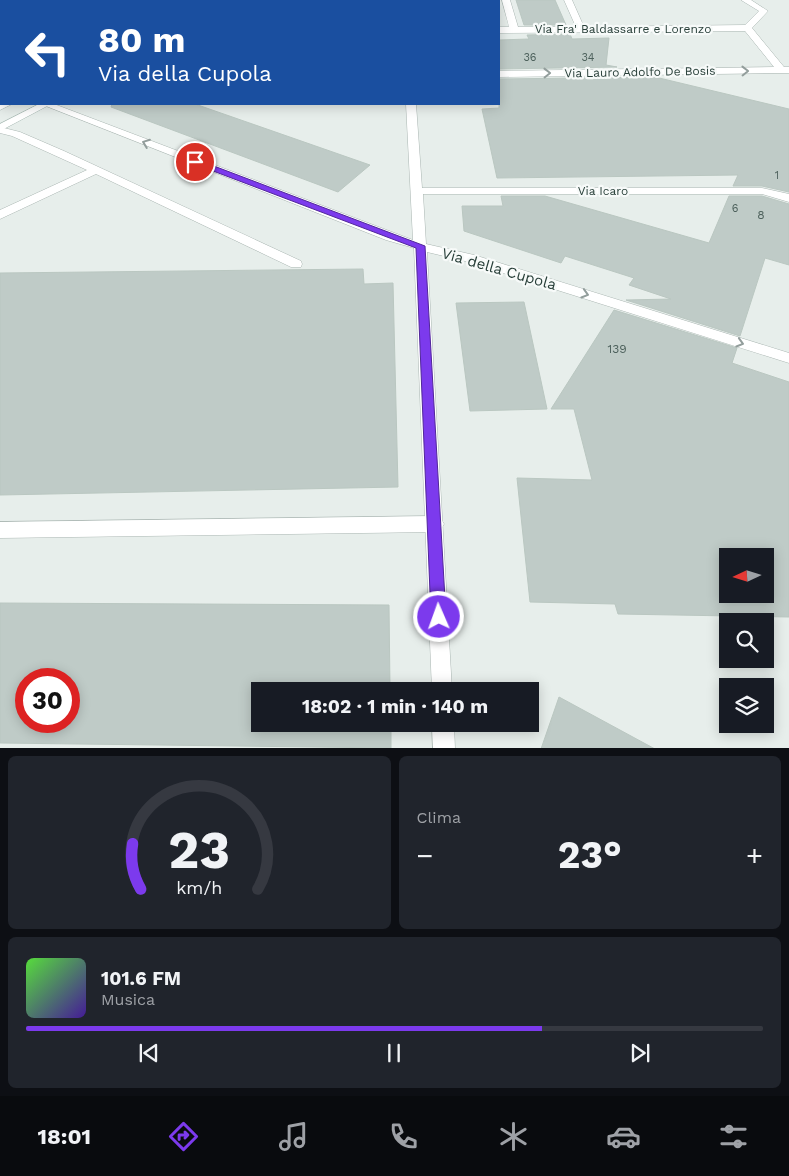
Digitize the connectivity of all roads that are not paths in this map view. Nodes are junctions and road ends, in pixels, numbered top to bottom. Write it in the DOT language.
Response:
graph roads {
  1 [pos="506,0"];
  2 [pos="568,0"];
  3 [pos="745,0"];
  4 [pos="747,28"];
  5 [pos="581,29"];
  6 [pos="500,30"];
  7 [pos="514,30"];
  8 [pos="785,70"];
  9 [pos="500,74"];
  10 [pos="44,105"];
  11 [pos="49,105"];
  12 [pos="411,105"];
  13 [pos="0,129"];
  14 [pos="96,170"];
  15 [pos="417,191"];
  16 [pos="789,198"];
  17 [pos="0,215"];
  18 [pos="420,246"];
  19 [pos="296,264"];
  20 [pos="789,358"];
  21 [pos="435,524"];
  22 [pos="0,530"];
  23 [pos="442,682"];
  24 [pos="443,732"];
  25 [pos="444,748"];
  1 -- 7 [label="street"];
  2 -- 5 [label="street"];
  3 -- 4 [label="street"];
  4 -- 5 [label="street, Via Fra' Baldassarre e Lorenzo"];
  4 -- 8 [label="street, Via Lauro Adolfo De Bosis"];
  5 -- 7 [label="street, Via Fra' Baldassarre e Lorenzo"];
  6 -- 7 [label="street, Via Fra' Baldassarre e Lorenzo"];
  9 -- 8 [label="street, Via Lauro Adolfo De Bosis, one-way"];
  10 -- 13 [label="street"];
  18 -- 11 [label="street, Via della Cupola, one-way"];
  12 -- 15 [label="street"];
  13 -- 14 [label="street"];
  14 -- 17 [label="street"];
  14 -- 19 [label="street"];
  15 -- 16 [label="street, Via Icaro"];
  15 -- 18 [label="street"];
  18 -- 20 [label="street, Via della Cupola, one-way"];
  18 -- 21 [label="street"];
  21 -- 22 [label="street"];
  21 -- 23 [label="street"];
  24 -- 25 [label="street"];
}
